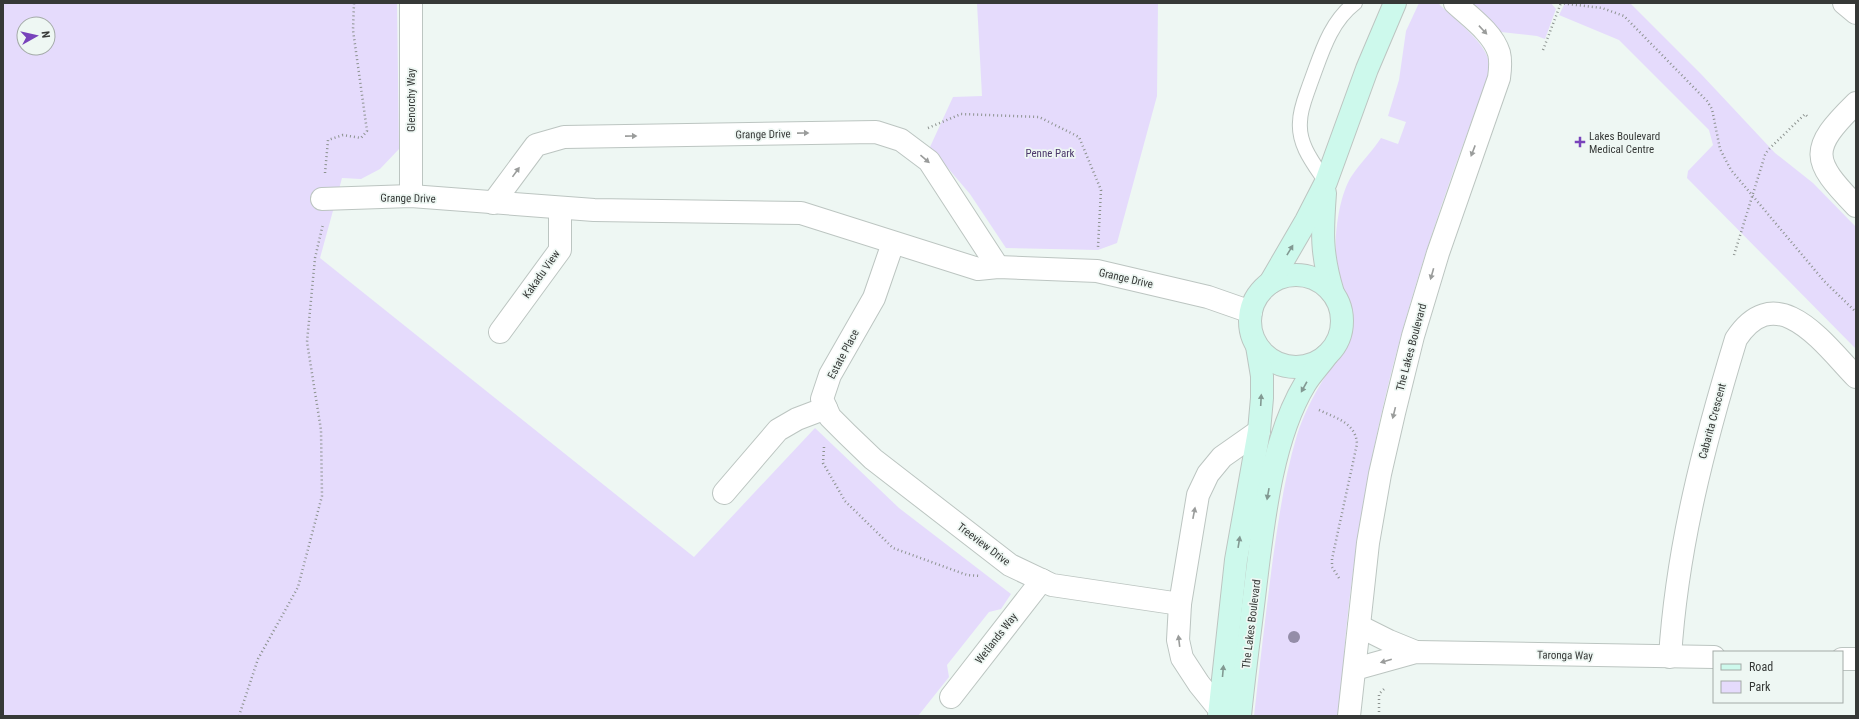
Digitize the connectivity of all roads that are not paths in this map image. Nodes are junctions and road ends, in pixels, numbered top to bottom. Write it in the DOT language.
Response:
graph roads {
  1 [pos="410,3"];
  2 [pos="1355,3"];
  3 [pos="1395,3"];
  4 [pos="1455,3"];
  5 [pos="1856,103"];
  6 [pos="1326,182"];
  7 [pos="411,196"];
  8 [pos="322,199"];
  9 [pos="493,203"];
  10 [pos="1856,206"];
  11 [pos="560,208"];
  12 [pos="893,243"];
  13 [pos="998,267"];
  14 [pos="1270,283"];
  15 [pos="1333,293"];
  16 [pos="1251,312"];
  17 [pos="500,332"];
  18 [pos="1257,346"];
  19 [pos="1327,355"];
  20 [pos="1856,377"];
  21 [pos="826,408"];
  22 [pos="1259,431"];
  23 [pos="724,493"];
  24 [pos="1042,580"];
  25 [pos="1180,604"];
  26 [pos="1359,626"];
  27 [pos="1416,652"];
  28 [pos="1670,657"];
  29 [pos="1713,657"];
  30 [pos="1843,659"];
  31 [pos="1856,659"];
  32 [pos="1355,669"];
  33 [pos="951,696"];
  34 [pos="1220,713"];
  35 [pos="1240,716"];
  36 [pos="1349,716"];
  1 -- 7 [label="street, Glenorchy Way"];
  2 -- 6 [label="lane"];
  3 -- 6 [label="street"];
  4 -- 26 [label="street, The Lakes Boulevard, one-way"];
  5 -- 10 [label="street"];
  14 -- 6 [label="street, one-way"];
  6 -- 15 [label="street"];
  7 -- 8 [label="street, Grange Drive"];
  7 -- 9 [label="street, Grange Drive"];
  9 -- 11 [label="street, Grange Drive"];
  9 -- 13 [label="street, Grange Drive, one-way"];
  11 -- 12 [label="street, Grange Drive"];
  11 -- 17 [label="street, Kakadu View"];
  12 -- 13 [label="street, Grange Drive"];
  12 -- 21 [label="street, Estate Place"];
  13 -- 16 [label="street, Grange Drive"];
  14 -- 15 [label="street"];
  14 -- 16 [label="street"];
  15 -- 19 [label="street"];
  16 -- 18 [label="street"];
  18 -- 19 [label="street"];
  22 -- 18 [label="street, The Lakes Boulevard, one-way"];
  19 -- 35 [label="street, The Lakes Boulevard, one-way"];
  20 -- 28 [label="street, Cabarita Crescent"];
  21 -- 23 [label="street"];
  21 -- 24 [label="street, Treeview Drive"];
  25 -- 22 [label="street, The Lakes Boulevard, one-way"];
  34 -- 22 [label="street, The Lakes Boulevard, one-way"];
  24 -- 25 [label="street, Treeview Drive"];
  24 -- 33 [label="street, Wetlands Way"];
  34 -- 25 [label="street, The Lakes Boulevard, one-way"];
  26 -- 27 [label="street, Taronga Way"];
  26 -- 32 [label="street, The Lakes Boulevard"];
  27 -- 28 [label="street, Taronga Way"];
  27 -- 32 [label="street, Taronga Way, one-way"];
  28 -- 29 [label="street, Taronga Way"];
  30 -- 31 [label="street"];
  32 -- 36 [label="street, The Lakes Boulevard"];
}
